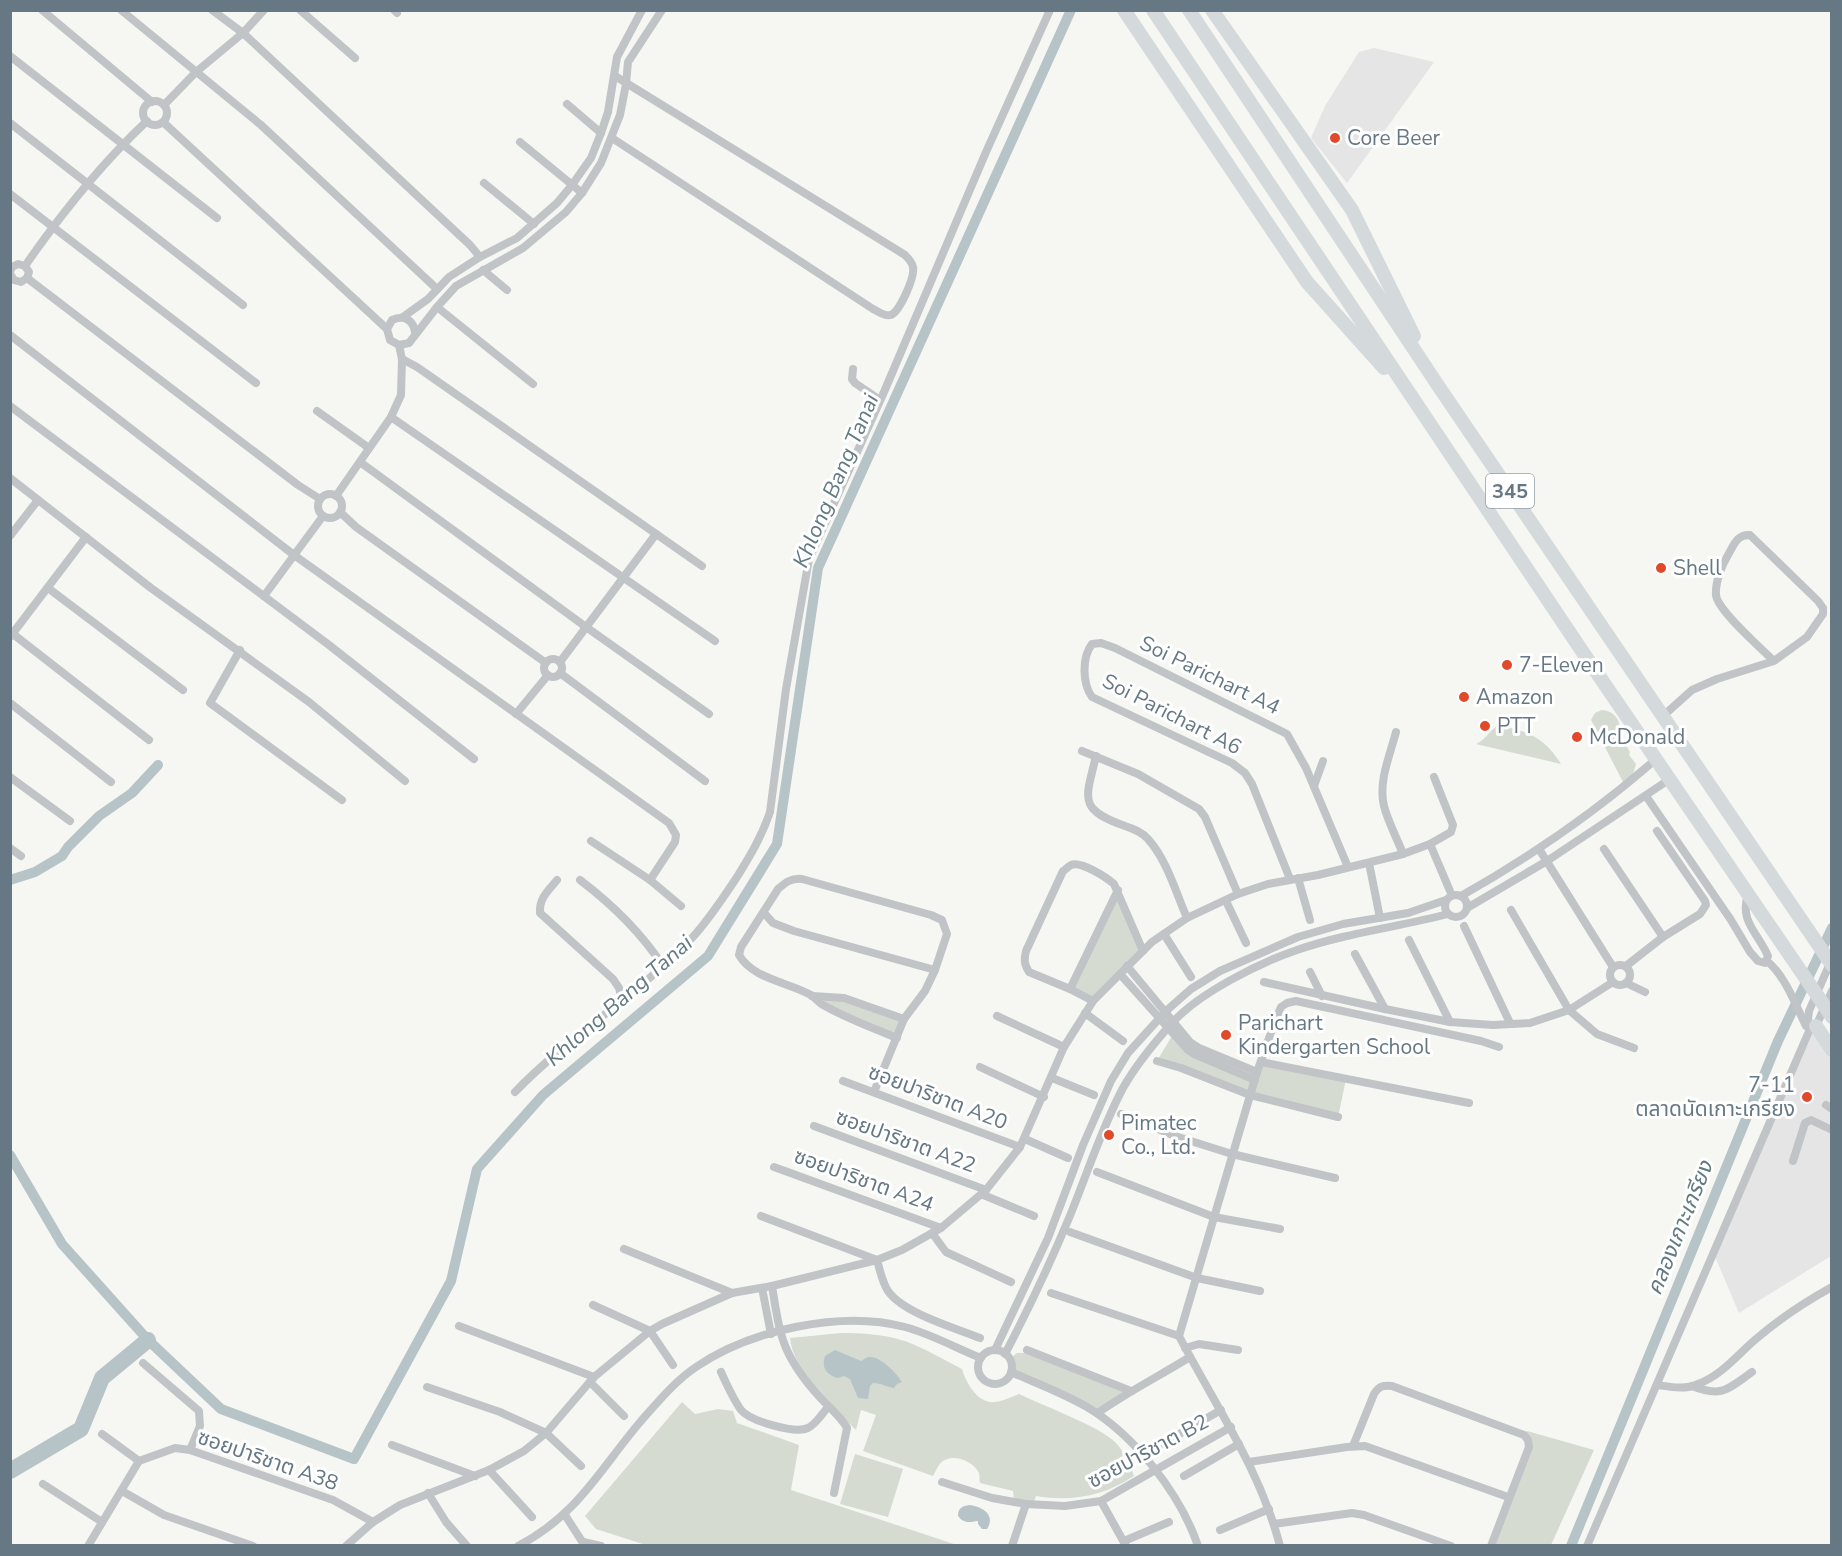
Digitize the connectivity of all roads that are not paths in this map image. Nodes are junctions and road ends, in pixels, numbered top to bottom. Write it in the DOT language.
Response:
graph roads {
  1 [pos="42,10"];
  2 [pos="121,10"];
  3 [pos="212,10"];
  4 [pos="264,10"];
  5 [pos="300,10"];
  6 [pos="642,10"];
  7 [pos="662,10"];
  8 [pos="1050,10"];
  9 [pos="1124,10"];
  10 [pos="1153,10"];
  11 [pos="1189,10"];
  12 [pos="1212,10"];
  13 [pos="1131,16"];
  14 [pos="243,33"];
  15 [pos="10,56"];
  16 [pos="355,58"];
  17 [pos="196,72"];
  18 [pos="615,76"];
  19 [pos="626,84"];
  20 [pos="152,102"];
  21 [pos="567,104"];
  22 [pos="164,105"];
  23 [pos="147,121"];
  24 [pos="163,122"];
  25 [pos="10,123"];
  26 [pos="601,133"];
  27 [pos="612,138"];
  28 [pos="520,142"];
  29 [pos="122,145"];
  30 [pos="484,183"];
  31 [pos="88,185"];
  32 [pos="572,185"];
  33 [pos="1336,190"];
  34 [pos="582,193"];
  35 [pos="10,194"];
  36 [pos="1318,204"];
  37 [pos="217,218"];
  38 [pos="534,224"];
  39 [pos="52,227"];
  40 [pos="1310,245"];
  41 [pos="480,257"];
  42 [pos="1292,258"];
  43 [pos="25,266"];
  44 [pos="483,270"];
  45 [pos="11,274"];
  46 [pos="27,278"];
  47 [pos="437,289"];
  48 [pos="507,290"];
  49 [pos="243,305"];
  50 [pos="437,307"];
  51 [pos="403,317"];
  52 [pos="387,329"];
  53 [pos="415,333"];
  54 [pos="10,335"];
  55 [pos="399,345"];
  56 [pos="402,359"];
  57 [pos="853,369"];
  58 [pos="256,383"];
  59 [pos="533,384"];
  60 [pos="1439,387"];
  61 [pos="880,400"];
  62 [pos="10,406"];
  63 [pos="1417,406"];
  64 [pos="318,411"];
  65 [pos="391,417"];
  66 [pos="369,448"];
  67 [pos="360,462"];
  68 [pos="10,478"];
  69 [pos="336,496"];
  70 [pos="320,499"];
  71 [pos="38,500"];
  72 [pos="340,512"];
  73 [pos="323,516"];
  74 [pos="656,534"];
  75 [pos="10,536"];
  76 [pos="86,537"];
  77 [pos="294,555"];
  78 [pos="702,566"];
  79 [pos="622,579"];
  80 [pos="48,588"];
  81 [pos="264,596"];
  82 [pos="586,627"];
  83 [pos="12,635"];
  84 [pos="714,641"];
  85 [pos="1115,648"];
  86 [pos="240,650"];
  87 [pos="1774,661"];
  88 [pos="560,662"];
  89 [pos="546,663"];
  90 [pos="560,673"];
  91 [pos="548,675"];
  92 [pos="183,690"];
  93 [pos="10,703"];
  94 [pos="516,714"];
  95 [pos="709,714"];
  96 [pos="1663,716"];
  97 [pos="1396,732"];
  98 [pos="149,740"];
  99 [pos="1082,751"];
  100 [pos="1096,756"];
  101 [pos="474,759"];
  102 [pos="1656,759"];
  103 [pos="1323,761"];
  104 [pos="10,777"];
  105 [pos="1434,777"];
  106 [pos="1670,779"];
  107 [pos="405,781"];
  108 [pos="705,781"];
  109 [pos="111,782"];
  110 [pos="1314,786"];
  111 [pos="1646,796"];
  112 [pos="342,800"];
  113 [pos="70,821"];
  114 [pos="1657,831"];
  115 [pos="591,841"];
  116 [pos="1430,844"];
  117 [pos="10,848"];
  118 [pos="1539,849"];
  119 [pos="1604,849"];
  120 [pos="1403,854"];
  121 [pos="21,856"];
  122 [pos="1547,861"];
  123 [pos="1369,863"];
  124 [pos="1348,867"];
  125 [pos="1294,879"];
  126 [pos="557,880"];
  127 [pos="580,880"];
  128 [pos="650,880"];
  129 [pos="1118,890"];
  130 [pos="1450,891"];
  131 [pos="1238,894"];
  132 [pos="1748,895"];
  133 [pos="1461,896"];
  134 [pos="1446,900"];
  135 [pos="1226,902"];
  136 [pos="681,906"];
  137 [pos="1467,908"];
  138 [pos="1511,910"];
  139 [pos="764,913"];
  140 [pos="1448,914"];
  141 [pos="1187,918"];
  142 [pos="1380,918"];
  143 [pos="1310,920"];
  144 [pos="1464,926"];
  145 [pos="1164,934"];
  146 [pos="1663,937"];
  147 [pos="1409,940"];
  148 [pos="1245,943"];
  149 [pos="1143,951"];
  150 [pos="1355,954"];
  151 [pos="1767,961"];
  152 [pos="1832,961"];
  153 [pos="1832,965"];
  154 [pos="663,966"];
  155 [pos="1127,966"];
  156 [pos="1626,966"];
  157 [pos="1613,967"];
  158 [pos="935,970"];
  159 [pos="1310,972"];
  160 [pos="1120,974"];
  161 [pos="1191,977"];
  162 [pos="1264,982"];
  163 [pos="1613,982"];
  164 [pos="1626,983"];
  165 [pos="1071,989"];
  166 [pos="1832,991"];
  167 [pos="1645,992"];
  168 [pos="813,996"];
  169 [pos="1322,996"];
  170 [pos="622,999"];
  171 [pos="1093,1001"];
  172 [pos="1385,1010"];
  173 [pos="1569,1010"];
  174 [pos="1085,1013"];
  175 [pos="1163,1014"];
  176 [pos="997,1016"];
  177 [pos="1832,1017"];
  178 [pos="904,1018"];
  179 [pos="1450,1022"];
  180 [pos="1510,1023"];
  181 [pos="1171,1025"];
  182 [pos="1811,1029"];
  183 [pos="897,1038"];
  184 [pos="1123,1041"];
  185 [pos="1064,1047"];
  186 [pos="1499,1047"];
  187 [pos="1634,1048"];
  188 [pos="1832,1050"];
  189 [pos="1157,1061"];
  190 [pos="1261,1062"];
  191 [pos="980,1067"];
  192 [pos="1256,1076"];
  193 [pos="1052,1078"];
  194 [pos="843,1081"];
  195 [pos="515,1092"];
  196 [pos="874,1092"];
  197 [pos="1094,1095"];
  198 [pos="1250,1095"];
  199 [pos="1044,1097"];
  200 [pos="1469,1103"];
  201 [pos="1121,1114"];
  202 [pos="1338,1117"];
  203 [pos="814,1126"];
  204 [pos="1830,1129"];
  205 [pos="1025,1139"];
  206 [pos="1020,1148"];
  207 [pos="1233,1155"];
  208 [pos="1068,1158"];
  209 [pos="1793,1161"];
  210 [pos="774,1167"];
  211 [pos="1097,1172"];
  212 [pos="1335,1178"];
  213 [pos="983,1192"];
  214 [pos="761,1216"];
  215 [pos="1034,1216"];
  216 [pos="1214,1217"];
  217 [pos="941,1228"];
  218 [pos="1280,1229"];
  219 [pos="1070,1232"];
  220 [pos="932,1233"];
  221 [pos="624,1249"];
  222 [pos="877,1260"];
  223 [pos="1197,1278"];
  224 [pos="1011,1282"];
  225 [pos="767,1287"];
  226 [pos="1832,1287"];
  227 [pos="1260,1291"];
  228 [pos="732,1293"];
  229 [pos="1051,1293"];
  230 [pos="593,1305"];
  231 [pos="459,1326"];
  232 [pos="650,1331"];
  233 [pos="775,1333"];
  234 [pos="1179,1336"];
  235 [pos="980,1338"];
  236 [pos="1185,1348"];
  237 [pos="995,1350"];
  238 [pos="1027,1350"];
  239 [pos="1238,1350"];
  240 [pos="1005,1354"];
  241 [pos="1190,1357"];
  242 [pos="981,1358"];
  243 [pos="143,1363"];
  244 [pos="674,1365"];
  245 [pos="721,1372"];
  246 [pos="1011,1372"];
  247 [pos="1752,1372"];
  248 [pos="592,1380"];
  249 [pos="1657,1385"];
  250 [pos="1692,1386"];
  251 [pos="427,1387"];
  252 [pos="1131,1391"];
  253 [pos="828,1407"];
  254 [pos="1221,1410"];
  255 [pos="1099,1412"];
  256 [pos="624,1416"];
  257 [pos="1231,1427"];
  258 [pos="546,1433"];
  259 [pos="102,1434"];
  260 [pos="1239,1444"];
  261 [pos="392,1445"];
  262 [pos="1160,1445"];
  263 [pos="1353,1446"];
  264 [pos="190,1450"];
  265 [pos="139,1461"];
  266 [pos="1249,1462"];
  267 [pos="581,1466"];
  268 [pos="1156,1469"];
  269 [pos="489,1470"];
  270 [pos="475,1476"];
  271 [pos="1184,1476"];
  272 [pos="942,1482"];
  273 [pos="43,1484"];
  274 [pos="122,1491"];
  275 [pos="428,1493"];
  276 [pos="834,1493"];
  277 [pos="1508,1497"];
  278 [pos="1101,1500"];
  279 [pos="1026,1504"];
  280 [pos="1269,1509"];
  281 [pos="565,1515"];
  282 [pos="532,1517"];
  283 [pos="102,1522"];
  284 [pos="373,1522"];
  285 [pos="1169,1522"];
  286 [pos="1274,1524"];
  287 [pos="1220,1530"];
  288 [pos="1125,1543"];
  289 [pos="584,1544"];
  290 [pos="88,1545"];
  291 [pos="254,1545"];
  292 [pos="346,1545"];
  293 [pos="467,1545"];
  294 [pos="518,1545"];
  295 [pos="600,1545"];
  296 [pos="1012,1545"];
  297 [pos="1197,1545"];
  298 [pos="1280,1545"];
  299 [pos="1451,1545"];
  300 [pos="1491,1545"];
  301 [pos="1587,1545"];
  1 -- 20 [label="street"];
  2 -- 17 [label="street"];
  3 -- 14 [label="street"];
  4 -- 14 [label="street"];
  5 -- 16 [label="street"];
  6 -- 18 [label="street"];
  7 -- 19 [label="street"];
  8 -- 61 [label="street"];
  9 -- 13 [label="main road"];
  10 -- 40 [label="main road, 345"];
  11 -- 36 [label="main road, 345"];
  12 -- 33 [label="main road"];
  13 -- 42 [label="main road"];
  14 -- 17 [label="street"];
  14 -- 41 [label="street"];
  15 -- 29 [label="street"];
  17 -- 22 [label="street"];
  17 -- 47 [label="street"];
  18 -- 19 [label="street"];
  18 -- 26 [label="street"];
  19 -- 27 [label="street"];
  19 -- 27 [label="street"];
  20 -- 22 [label="street"];
  20 -- 23 [label="street"];
  21 -- 26 [label="street"];
  22 -- 24 [label="street"];
  23 -- 24 [label="street"];
  23 -- 29 [label="street"];
  24 -- 52 [label="street"];
  25 -- 31 [label="street"];
  26 -- 32 [label="street"];
  27 -- 34 [label="street"];
  28 -- 32 [label="street"];
  29 -- 31 [label="street"];
  29 -- 37 [label="street"];
  30 -- 38 [label="street"];
  31 -- 39 [label="street"];
  31 -- 49 [label="street"];
  32 -- 34 [label="street"];
  32 -- 38 [label="street"];
  33 -- 36 [label="main road"];
  33 -- 60 [label="main road"];
  34 -- 44 [label="street"];
  35 -- 39 [label="street"];
  36 -- 60 [label="main road, 345"];
  38 -- 41 [label="street"];
  39 -- 43 [label="street"];
  39 -- 58 [label="street"];
  40 -- 42 [label="main road"];
  40 -- 63 [label="main road, 345"];
  41 -- 47 [label="street"];
  42 -- 63 [label="main road"];
  43 -- 45 [label="street"];
  43 -- 46 [label="street"];
  44 -- 48 [label="street"];
  44 -- 50 [label="street"];
  45 -- 46 [label="street"];
  46 -- 70 [label="street"];
  47 -- 51 [label="street"];
  50 -- 53 [label="street"];
  50 -- 59 [label="street"];
  51 -- 52 [label="street"];
  51 -- 53 [label="street"];
  52 -- 55 [label="street"];
  53 -- 55 [label="street"];
  54 -- 77 [label="street"];
  55 -- 56 [label="street"];
  56 -- 65 [label="street"];
  56 -- 74 [label="street"];
  57 -- 61 [label="street"];
  60 -- 96 [label="main road, 345"];
  61 -- 154 [label="street"];
  62 -- 81 [label="street"];
  63 -- 102 [label="main road, 345"];
  64 -- 66 [label="street"];
  65 -- 66 [label="street"];
  65 -- 79 [label="street"];
  66 -- 67 [label="street"];
  67 -- 69 [label="street"];
  67 -- 82 [label="street"];
  68 -- 71 [label="street"];
  69 -- 70 [label="street"];
  69 -- 72 [label="street"];
  70 -- 73 [label="street"];
  71 -- 75 [label="street"];
  71 -- 76 [label="street"];
  72 -- 73 [label="street"];
  72 -- 89 [label="street"];
  73 -- 77 [label="street"];
  74 -- 78 [label="street"];
  74 -- 79 [label="street"];
  76 -- 80 [label="street"];
  76 -- 86 [label="street"];
  77 -- 81 [label="street"];
  77 -- 94 [label="street"];
  79 -- 82 [label="street"];
  79 -- 84 [label="street"];
  80 -- 83 [label="street"];
  80 -- 92 [label="street"];
  81 -- 101 [label="street"];
  82 -- 88 [label="street"];
  82 -- 95 [label="street"];
  83 -- 98 [label="street"];
  85 -- 110 [label="street, Soi Parichart A4"];
  85 -- 125 [label="street, Soi Parichart A6"];
  86 -- 107 [label="street"];
  86 -- 112 [label="street"];
  87 -- 87 [label="street"];
  87 -- 96 [label="street"];
  88 -- 89 [label="street"];
  88 -- 90 [label="street"];
  89 -- 91 [label="street"];
  90 -- 91 [label="street"];
  90 -- 108 [label="street"];
  91 -- 94 [label="street"];
  93 -- 109 [label="street"];
  94 -- 128 [label="street"];
  96 -- 153 [label="main road, 345"];
  97 -- 120 [label="street"];
  99 -- 100 [label="street"];
  100 -- 131 [label="street"];
  100 -- 141 [label="street"];
  102 -- 106 [label="main road, 345"];
  102 -- 118 [label="street"];
  103 -- 110 [label="street"];
  104 -- 113 [label="street"];
  105 -- 116 [label="street"];
  106 -- 111 [label="street"];
  106 -- 132 [label="main road, 345"];
  110 -- 124 [label="street, Soi Parichart A4"];
  111 -- 122 [label="street"];
  111 -- 151 [label="street"];
  114 -- 146 [label="street"];
  115 -- 128 [label="street"];
  116 -- 120 [label="street"];
  116 -- 130 [label="street"];
  117 -- 121 [label="street"];
  118 -- 122 [label="street"];
  118 -- 133 [label="street"];
  119 -- 146 [label="street"];
  120 -- 123 [label="street"];
  122 -- 137 [label="street"];
  122 -- 157 [label="street"];
  123 -- 124 [label="street"];
  123 -- 142 [label="street"];
  124 -- 125 [label="street"];
  125 -- 131 [label="street"];
  125 -- 143 [label="street, Soi Parichart A6"];
  126 -- 170 [label="street"];
  127 -- 154 [label="street"];
  128 -- 136 [label="street"];
  129 -- 149 [label="street"];
  129 -- 165 [label="street"];
  129 -- 165 [label="street"];
  131 -- 135 [label="street"];
  132 -- 151 [label="street"];
  132 -- 177 [label="main road, 345"];
  133 -- 134 [label="street"];
  133 -- 137 [label="street"];
  134 -- 140 [label="street"];
  134 -- 142 [label="street"];
  135 -- 141 [label="street"];
  135 -- 148 [label="street"];
  137 -- 140 [label="street"];
  138 -- 173 [label="street"];
  139 -- 158 [label="street"];
  139 -- 158 [label="street"];
  139 -- 168 [label="street"];
  140 -- 181 [label="street"];
  141 -- 145 [label="street"];
  142 -- 175 [label="street"];
  144 -- 180 [label="street"];
  145 -- 149 [label="street"];
  145 -- 161 [label="street"];
  146 -- 156 [label="street"];
  147 -- 179 [label="street"];
  149 -- 155 [label="street"];
  150 -- 172 [label="street"];
  151 -- 182 [label="street"];
  152 -- 182 [label="street"];
  154 -- 170 [label="street"];
  155 -- 160 [label="street"];
  155 -- 175 [label="street"];
  156 -- 157 [label="street"];
  156 -- 164 [label="street"];
  157 -- 163 [label="street"];
  158 -- 178 [label="street"];
  159 -- 169 [label="street"];
  160 -- 171 [label="street"];
  160 -- 175 [label="street"];
  162 -- 169 [label="street"];
  163 -- 164 [label="street"];
  163 -- 173 [label="street"];
  164 -- 167 [label="street"];
  165 -- 171 [label="street"];
  166 -- 182 [label="street"];
  168 -- 178 [label="street"];
  168 -- 183 [label="street"];
  169 -- 172 [label="street"];
  170 -- 195 [label="street"];
  171 -- 174 [label="street"];
  172 -- 179 [label="street"];
  173 -- 180 [label="street"];
  173 -- 187 [label="street"];
  174 -- 184 [label="street"];
  174 -- 185 [label="street"];
  175 -- 181 [label="street"];
  175 -- 237 [label="street"];
  176 -- 185 [label="street"];
  178 -- 183 [label="street"];
  179 -- 180 [label="street"];
  181 -- 192 [label="street"];
  181 -- 240 [label="street"];
  182 -- 188 [label="main road"];
  182 -- 249 [label="street"];
  183 -- 196 [label="street"];
  185 -- 193 [label="street"];
  186 -- 190 [label="street"];
  189 -- 198 [label="street"];
  190 -- 192 [label="street"];
  190 -- 200 [label="street"];
  191 -- 199 [label="street"];
  192 -- 198 [label="street"];
  193 -- 197 [label="street"];
  193 -- 199 [label="street"];
  194 -- 196 [label="street, ซอยปาริชาต A20"];
  196 -- 206 [label="street, ซอยปาริชาต A20"];
  198 -- 202 [label="street"];
  198 -- 207 [label="street"];
  199 -- 205 [label="street"];
  201 -- 207 [label="street"];
  203 -- 213 [label="street, ซอยปาริชาต A22"];
  204 -- 209 [label="street"];
  205 -- 206 [label="street"];
  205 -- 208 [label="street"];
  206 -- 213 [label="street"];
  207 -- 212 [label="street"];
  207 -- 216 [label="street"];
  210 -- 217 [label="street, ซอยปาริชาต A24"];
  211 -- 216 [label="street"];
  213 -- 215 [label="street, ซอยปาริชาต A22"];
  213 -- 217 [label="street"];
  214 -- 222 [label="street"];
  216 -- 218 [label="street"];
  216 -- 223 [label="street"];
  217 -- 220 [label="street"];
  219 -- 223 [label="street"];
  220 -- 222 [label="street"];
  220 -- 224 [label="street"];
  221 -- 228 [label="street"];
  222 -- 225 [label="street"];
  222 -- 235 [label="street"];
  223 -- 227 [label="street"];
  223 -- 234 [label="street"];
  225 -- 228 [label="street"];
  225 -- 233 [label="street"];
  226 -- 250 [label="street"];
  228 -- 232 [label="street"];
  229 -- 234 [label="street"];
  230 -- 232 [label="street"];
  231 -- 248 [label="street"];
  232 -- 244 [label="street"];
  232 -- 248 [label="street"];
  233 -- 242 [label="street"];
  233 -- 253 [label="street"];
  233 -- 281 [label="street"];
  234 -- 236 [label="street"];
  236 -- 239 [label="street"];
  236 -- 241 [label="street"];
  237 -- 240 [label="street"];
  237 -- 242 [label="street"];
  238 -- 252 [label="street"];
  240 -- 246 [label="street"];
  241 -- 252 [label="street"];
  241 -- 254 [label="street"];
  242 -- 246 [label="street"];
  243 -- 264 [label="street"];
  245 -- 253 [label="street"];
  246 -- 268 [label="street"];
  247 -- 250 [label="street"];
  248 -- 256 [label="street"];
  248 -- 258 [label="street"];
  249 -- 250 [label="street"];
  249 -- 301 [label="street"];
  251 -- 258 [label="street"];
  252 -- 255 [label="street"];
  253 -- 276 [label="street"];
  254 -- 257 [label="street"];
  254 -- 262 [label="street"];
  257 -- 260 [label="street"];
  257 -- 268 [label="street, ซอยปาริชาต B2"];
  258 -- 267 [label="street"];
  258 -- 269 [label="street"];
  259 -- 265 [label="street"];
  260 -- 266 [label="street"];
  260 -- 271 [label="street"];
  261 -- 270 [label="street"];
  263 -- 266 [label="street"];
  263 -- 277 [label="street"];
  263 -- 277 [label="street"];
  264 -- 265 [label="street, ซอยปาริชาต A38"];
  264 -- 284 [label="street, ซอยปาริชาต A38"];
  265 -- 274 [label="street"];
  266 -- 280 [label="street"];
  268 -- 278 [label="street, ซอยปาริชาต B2"];
  268 -- 297 [label="street"];
  269 -- 270 [label="street"];
  269 -- 282 [label="street"];
  270 -- 275 [label="street"];
  272 -- 279 [label="street, ซอยปาริชาต B2"];
  273 -- 283 [label="street"];
  274 -- 283 [label="street"];
  274 -- 291 [label="street"];
  275 -- 284 [label="street"];
  275 -- 293 [label="street"];
  277 -- 300 [label="street"];
  278 -- 279 [label="street, ซอยปาริชาต B2"];
  278 -- 288 [label="street"];
  279 -- 296 [label="street"];
  280 -- 286 [label="street"];
  280 -- 287 [label="street"];
  281 -- 289 [label="street"];
  281 -- 294 [label="street"];
  283 -- 290 [label="street"];
  284 -- 292 [label="street"];
  285 -- 288 [label="street"];
  286 -- 298 [label="street"];
  286 -- 299 [label="street"];
  289 -- 295 [label="street"];
}
